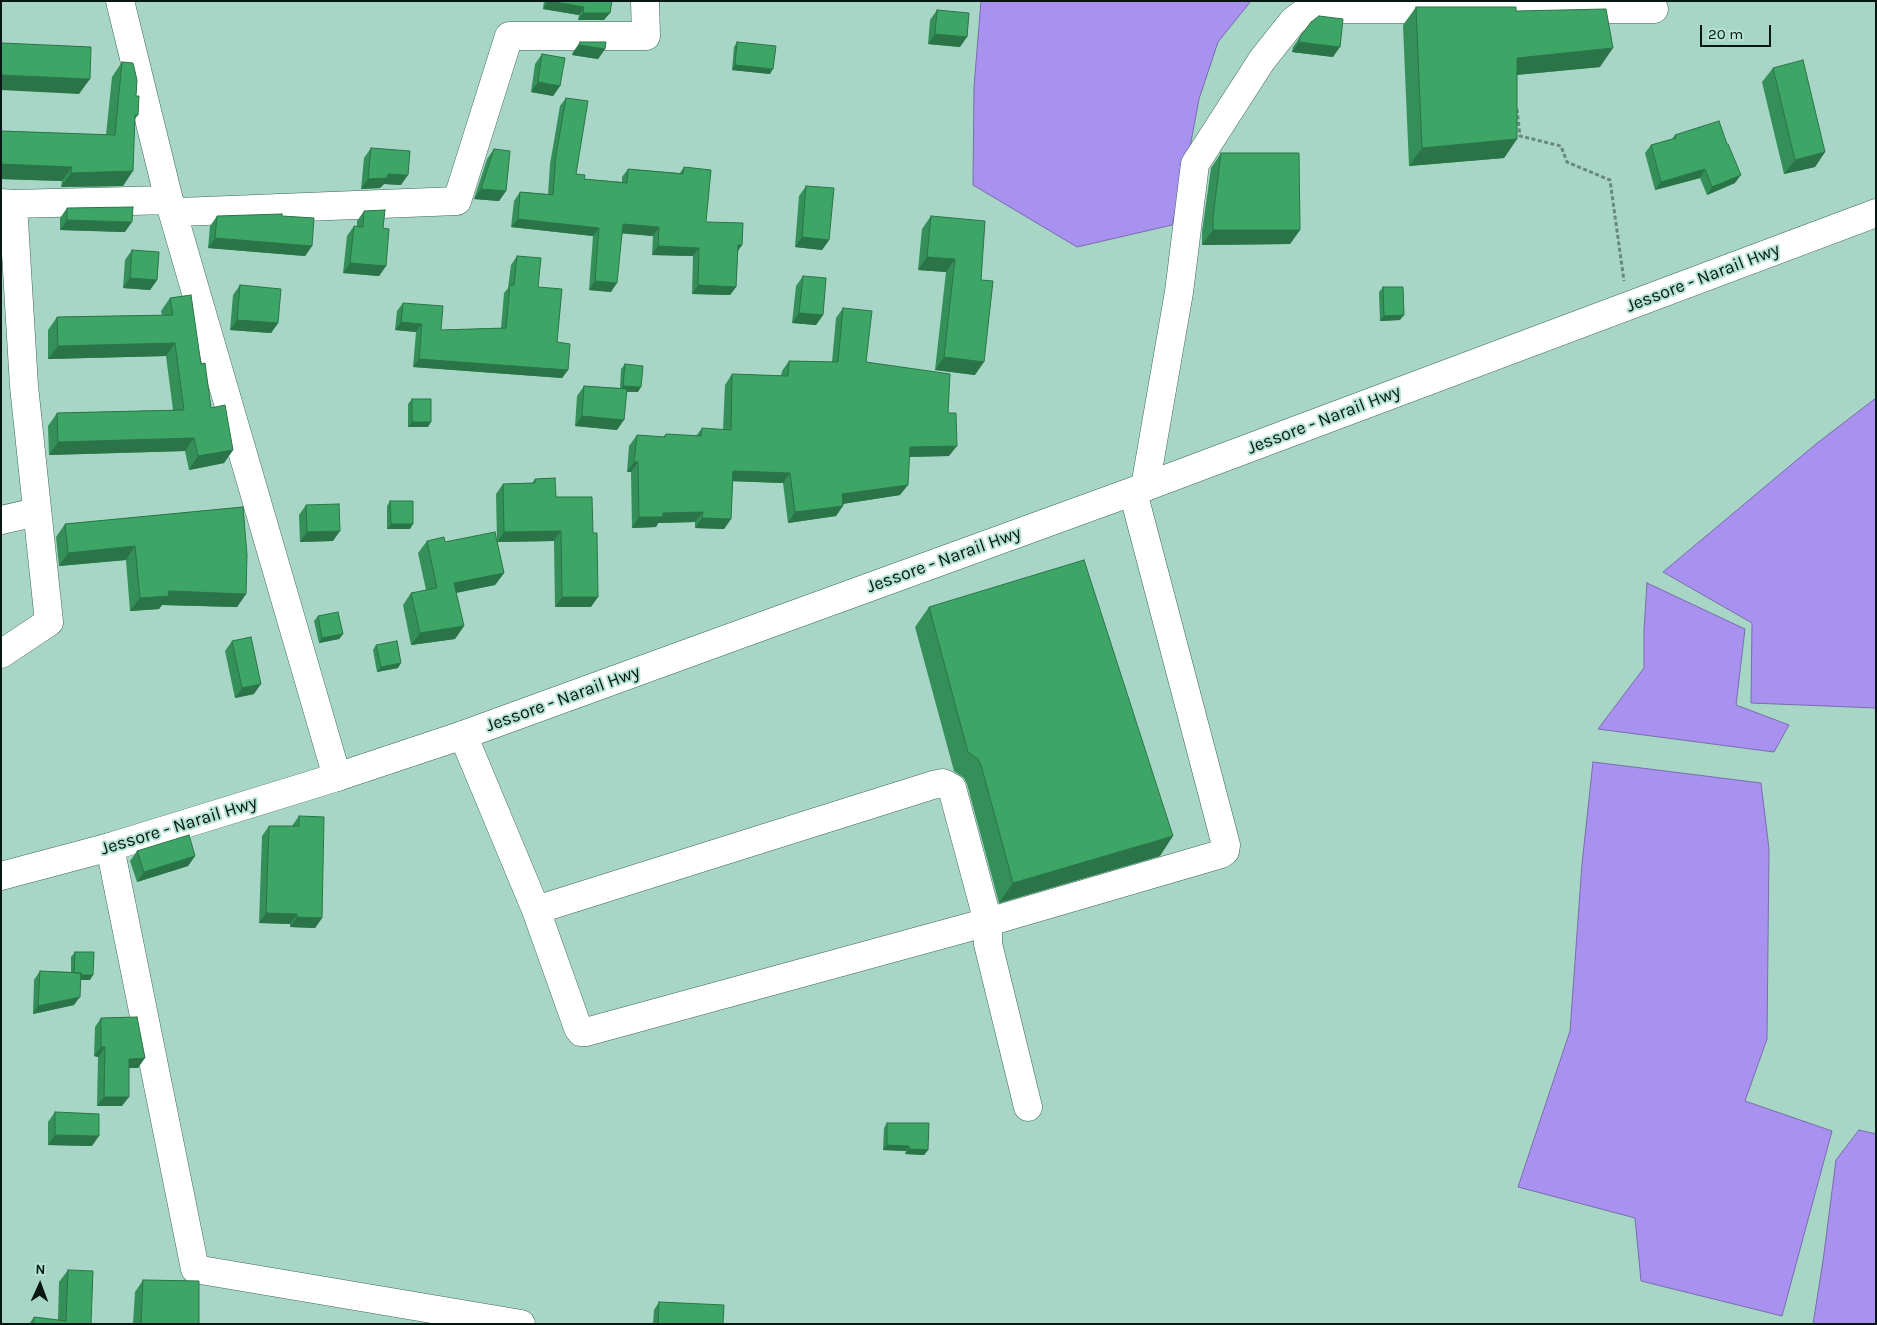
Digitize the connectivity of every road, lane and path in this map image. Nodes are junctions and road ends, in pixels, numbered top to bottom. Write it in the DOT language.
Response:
graph roads {
  1 [pos="120,1"];
  2 [pos="645,1"];
  3 [pos="1310,5"];
  4 [pos="1654,9"];
  5 [pos="1517,108"];
  6 [pos="7,203"];
  7 [pos="174,206"];
  8 [pos="1876,213"];
  9 [pos="1627,306"];
  10 [pos="1139,490"];
  11 [pos="37,512"];
  12 [pos="1,520"];
  13 [pos="1,654"];
  14 [pos="463,735"];
  15 [pos="337,777"];
  16 [pos="110,848"];
  17 [pos="1,876"];
  18 [pos="536,910"];
  19 [pos="988,922"];
  20 [pos="1028,1107"];
  21 [pos="521,1324"];
  1 -- 7 [label="main road"];
  2 -- 7 [label="main road"];
  3 -- 4 [label="main road"];
  3 -- 10 [label="main road"];
  5 -- 9 [label="path"];
  6 -- 7 [label="main road"];
  6 -- 11 [label="main road"];
  7 -- 15 [label="main road"];
  8 -- 9 [label="main road, Jessore - Narail Hwy"];
  9 -- 10 [label="main road, Jessore - Narail Hwy"];
  10 -- 14 [label="main road, Jessore - Narail Hwy"];
  10 -- 19 [label="main road"];
  11 -- 12 [label="main road"];
  11 -- 13 [label="main road"];
  14 -- 15 [label="main road, Jessore - Narail Hwy"];
  14 -- 18 [label="main road"];
  15 -- 16 [label="main road, Jessore - Narail Hwy"];
  16 -- 17 [label="main road, Jessore - Narail Hwy"];
  16 -- 21 [label="main road"];
  18 -- 19 [label="main road"];
  18 -- 19 [label="main road"];
  19 -- 20 [label="main road"];
}
